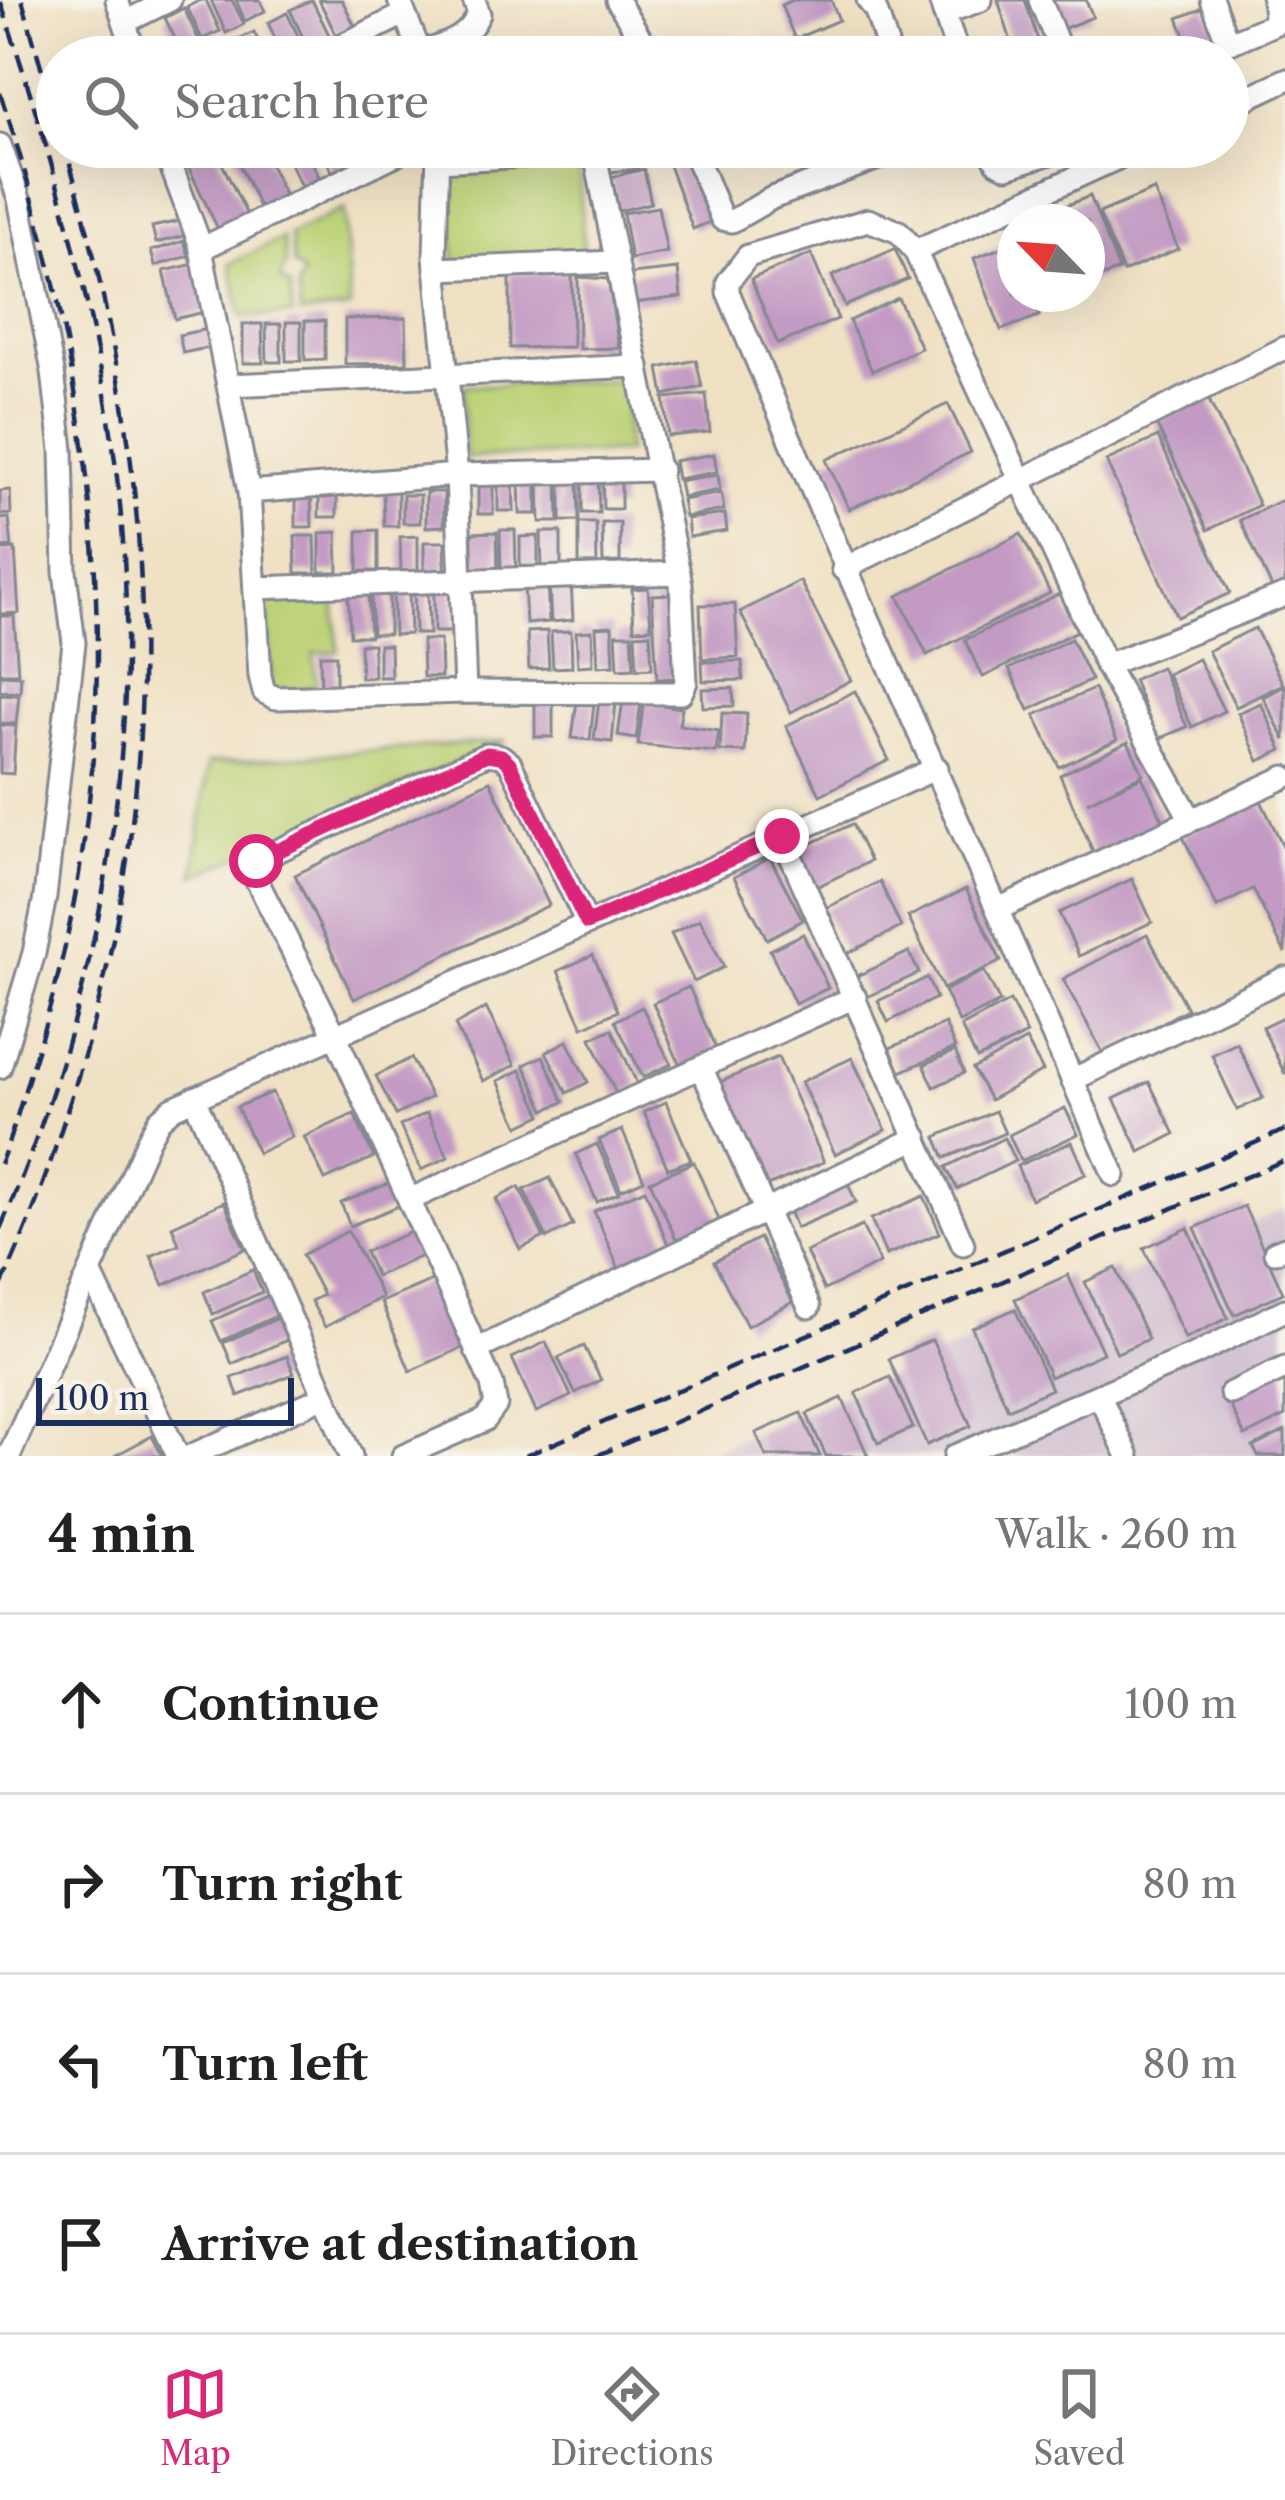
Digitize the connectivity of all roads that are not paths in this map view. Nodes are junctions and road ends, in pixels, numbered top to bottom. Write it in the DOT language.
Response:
graph roads {
  1 [pos="170,0"];
  2 [pos="475,0"];
  3 [pos="616,0"];
  4 [pos="868,0"];
  5 [pos="981,0"];
  6 [pos="1040,0"];
  7 [pos="1212,0"];
  8 [pos="1273,0"];
  9 [pos="942,6"];
  10 [pos="401,7"];
  11 [pos="121,11"];
  12 [pos="353,36"];
  13 [pos="413,36"];
  14 [pos="464,36"];
  15 [pos="639,36"];
  16 [pos="884,36"];
  17 [pos="952,36"];
  18 [pos="1055,36"];
  19 [pos="1225,36"];
  20 [pos="1244,36"];
  21 [pos="1285,80"];
  22 [pos="1249,97"];
  23 [pos="0,145"];
  24 [pos="172,168"];
  25 [pos="368,168"];
  26 [pos="439,168"];
  27 [pos="598,168"];
  28 [pos="701,168"];
  29 [pos="851,168"];
  30 [pos="1096,168"];
  31 [pos="202,249"];
  32 [pos="915,251"];
  33 [pos="617,262"];
  34 [pos="436,269"];
  35 [pos="1285,348"];
  36 [pos="638,366"];
  37 [pos="446,373"];
  38 [pos="229,385"];
  39 [pos="661,470"];
  40 [pos="457,475"];
  41 [pos="1020,481"];
  42 [pos="249,492"];
  43 [pos="843,569"];
  44 [pos="679,573"];
  45 [pos="461,580"];
  46 [pos="255,588"];
  47 [pos="1285,596"];
  48 [pos="1106,665"];
  49 [pos="465,692"];
  50 [pos="937,768"];
  51 [pos="1285,777"];
  52 [pos="1190,818"];
  53 [pos="782,836"];
  54 [pos="998,909"];
  55 [pos="587,923"];
  56 [pos="1285,978"];
  57 [pos="855,998"];
  58 [pos="335,1035"];
  59 [pos="0,1067"];
  60 [pos="701,1067"];
  61 [pos="1072,1080"];
  62 [pos="194,1098"];
  63 [pos="917,1138"];
  64 [pos="1114,1175"];
  65 [pos="409,1200"];
  66 [pos="765,1211"];
  67 [pos="963,1244"];
  68 [pos="90,1272"];
  69 [pos="809,1307"];
  70 [pos="1285,1310"];
  71 [pos="476,1350"];
  72 [pos="1285,1368"];
  73 [pos="1231,1393"];
  74 [pos="1099,1395"];
  75 [pos="325,1396"];
  76 [pos="966,1454"];
  77 [pos="9,1456"];
  78 [pos="178,1456"];
  79 [pos="190,1456"];
  80 [pos="351,1456"];
  81 [pos="403,1456"];
  82 [pos="1128,1456"];
  1 -- 11 [label="street"];
  2 -- 14 [label="street"];
  3 -- 15 [label="street"];
  4 -- 16 [label="street"];
  5 -- 9 [label="street"];
  6 -- 18 [label="street"];
  7 -- 19 [label="street"];
  8 -- 20 [label="street"];
  9 -- 17 [label="street"];
  10 -- 12 [label="street"];
  10 -- 13 [label="street"];
  21 -- 22 [label="street"];
  23 -- 59 [label="street"];
  24 -- 31 [label="street"];
  25 -- 31 [label="street"];
  26 -- 34 [label="street"];
  27 -- 33 [label="street"];
  28 -- 29 [label="street"];
  30 -- 32 [label="street"];
  31 -- 38 [label="street"];
  32 -- 41 [label="street"];
  32 -- 43 [label="street"];
  33 -- 34 [label="street"];
  33 -- 36 [label="street"];
  34 -- 37 [label="street"];
  35 -- 41 [label="street"];
  36 -- 37 [label="street"];
  36 -- 39 [label="street"];
  37 -- 38 [label="street"];
  37 -- 40 [label="street"];
  38 -- 42 [label="street"];
  39 -- 40 [label="street"];
  39 -- 44 [label="street"];
  40 -- 42 [label="street"];
  40 -- 45 [label="street"];
  41 -- 43 [label="street"];
  41 -- 48 [label="street"];
  42 -- 46 [label="street"];
  43 -- 50 [label="street"];
  44 -- 45 [label="street"];
  44 -- 49 [label="street"];
  45 -- 46 [label="street"];
  45 -- 49 [label="street"];
  46 -- 49 [label="street"];
  47 -- 48 [label="street"];
  48 -- 52 [label="street"];
  50 -- 53 [label="street"];
  50 -- 54 [label="street"];
  51 -- 52 [label="street"];
  52 -- 54 [label="street"];
  53 -- 55 [label="street"];
  53 -- 57 [label="street"];
  54 -- 61 [label="street"];
  55 -- 58 [label="street"];
  55 -- 58 [label="street"];
  56 -- 61 [label="street"];
  57 -- 60 [label="street"];
  57 -- 63 [label="street"];
  58 -- 62 [label="street"];
  58 -- 65 [label="street"];
  60 -- 65 [label="street"];
  60 -- 66 [label="street"];
  61 -- 64 [label="street"];
  62 -- 68 [label="street"];
  62 -- 75 [label="street"];
  63 -- 66 [label="street"];
  63 -- 67 [label="street"];
  65 -- 71 [label="street"];
  66 -- 69 [label="street"];
  66 -- 71 [label="street"];
  68 -- 77 [label="street"];
  68 -- 78 [label="street"];
  70 -- 74 [label="street"];
  71 -- 81 [label="street"];
  72 -- 73 [label="street"];
  74 -- 76 [label="street"];
  74 -- 82 [label="street"];
  75 -- 79 [label="street"];
  75 -- 80 [label="street"];
}
